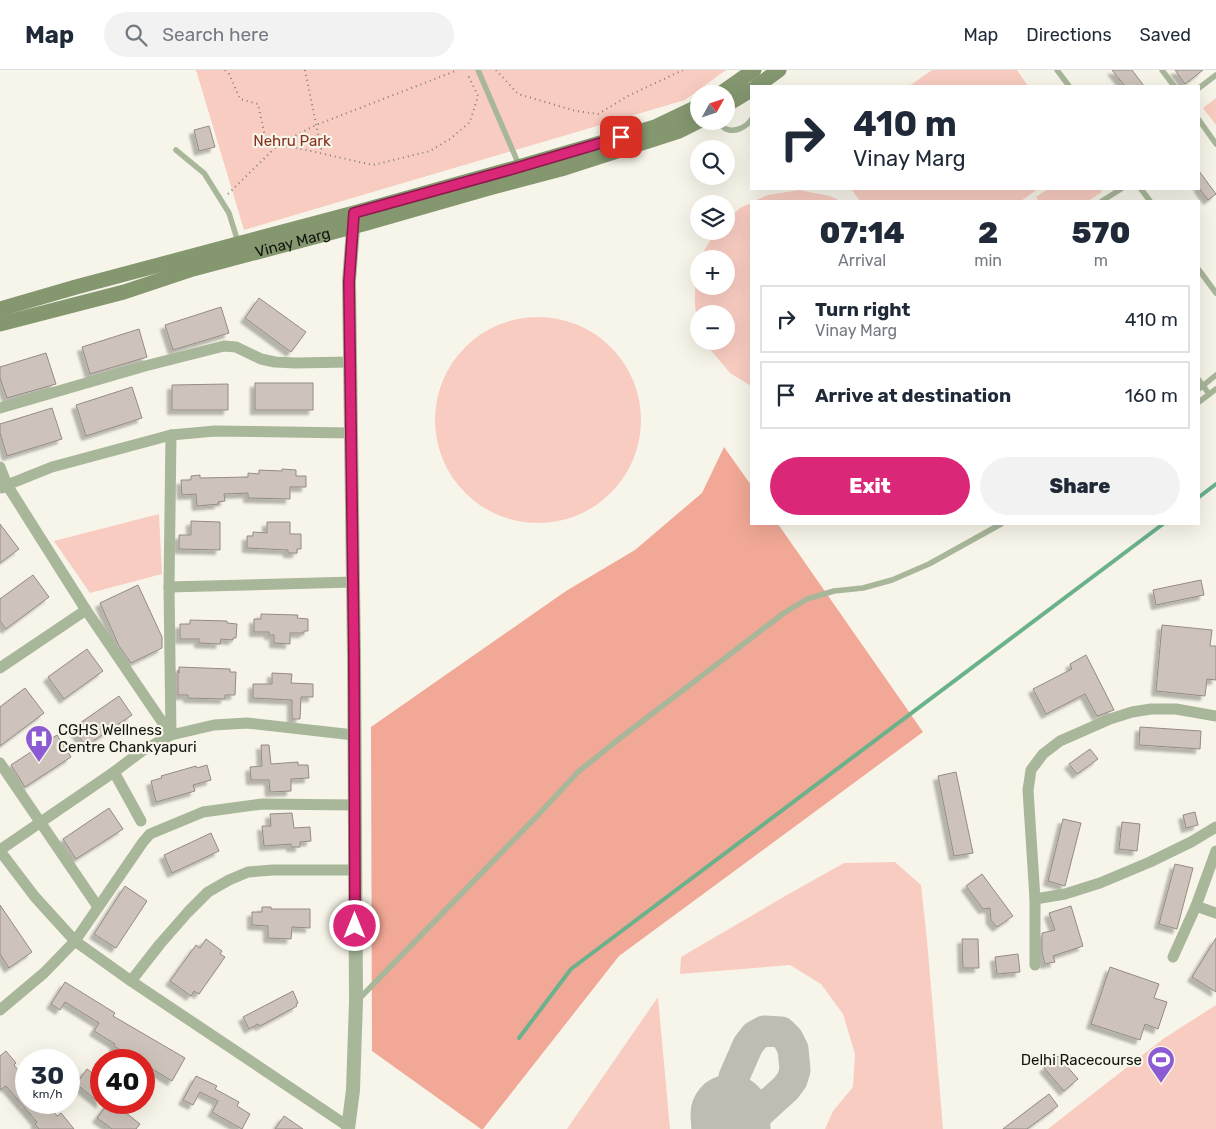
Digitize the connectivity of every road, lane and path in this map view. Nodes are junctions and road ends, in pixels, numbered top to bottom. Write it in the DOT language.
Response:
graph roads {
  1 [pos="225,70"];
  2 [pos="305,70"];
  3 [pos="458,70"];
  4 [pos="496,70"];
  5 [pos="683,70"];
  6 [pos="754,70"];
  7 [pos="779,70"];
  8 [pos="1057,70"];
  9 [pos="1162,70"];
  10 [pos="474,71"];
  11 [pos="1216,76"];
  12 [pos="733,85"];
  13 [pos="758,85"];
  14 [pos="1068,85"];
  15 [pos="1173,85"];
  16 [pos="1200,87"];
  17 [pos="750,91"];
  18 [pos="735,100"];
  19 [pos="690,110"];
  20 [pos="750,121"];
  21 [pos="1200,121"];
  22 [pos="316,125"];
  23 [pos="690,125"];
  24 [pos="735,130"];
  25 [pos="279,144"];
  26 [pos="1216,144"];
  27 [pos="176,150"];
  28 [pos="322,154"];
  29 [pos="520,167"];
  30 [pos="1118,190"];
  31 [pos="221,200"];
  32 [pos="1104,200"];
  33 [pos="354,220"];
  34 [pos="239,244"];
  35 [pos="1200,271"];
  36 [pos="1216,294"];
  37 [pos="0,309"];
  38 [pos="0,324"];
  39 [pos="350,362"];
  40 [pos="1216,376"];
  41 [pos="1200,385"];
  42 [pos="1216,389"];
  43 [pos="1209,394"];
  44 [pos="1200,401"];
  45 [pos="0,408"];
  46 [pos="351,433"];
  47 [pos="171,436"];
  48 [pos="0,467"];
  49 [pos="3,487"];
  50 [pos="999,525"];
  51 [pos="353,582"];
  52 [pos="170,587"];
  53 [pos="86,610"];
  54 [pos="0,668"];
  55 [pos="1216,716"];
  56 [pos="354,734"];
  57 [pos="171,735"];
  58 [pos="0,763"];
  59 [pos="114,772"];
  60 [pos="354,805"];
  61 [pos="141,821"];
  62 [pos="41,822"];
  63 [pos="1216,827"];
  64 [pos="0,850"];
  65 [pos="1216,851"];
  66 [pos="355,870"];
  67 [pos="1035,899"];
  68 [pos="1196,906"];
  69 [pos="98,907"];
  70 [pos="1216,913"];
  71 [pos="75,942"];
  72 [pos="1173,958"];
  73 [pos="1035,965"];
  74 [pos="131,981"];
  75 [pos="356,1001"];
  76 [pos="0,1010"];
  77 [pos="348,1128"];
  1 -- 25 [label="path"];
  2 -- 22 [label="path"];
  3 -- 22 [label="path"];
  4 -- 5 [label="path"];
  6 -- 12 [label="main road"];
  7 -- 13 [label="main road"];
  8 -- 14 [label="lane"];
  9 -- 15 [label="lane"];
  10 -- 28 [label="path"];
  10 -- 29 [label="lane"];
  11 -- 16 [label="lane"];
  17 -- 18 [label="main road"];
  19 -- 29 [label="main road, Vinay Marg"];
  20 -- 24 [label="lane"];
  21 -- 26 [label="lane"];
  22 -- 25 [label="path"];
  22 -- 28 [label="path"];
  23 -- 33 [label="main road, Vinay Marg"];
  25 -- 28 [label="path"];
  25 -- 31 [label="path"];
  27 -- 31 [label="lane"];
  29 -- 33 [label="main road, Vinay Marg"];
  30 -- 32 [label="lane"];
  31 -- 34 [label="lane"];
  33 -- 34 [label="main road, Vinay Marg"];
  33 -- 38 [label="main road, Vinay Marg"];
  33 -- 39 [label="street"];
  34 -- 37 [label="main road, Vinay Marg"];
  35 -- 36 [label="lane"];
  39 -- 45 [label="street"];
  39 -- 46 [label="street"];
  40 -- 41 [label="lane"];
  41 -- 43 [label="lane"];
  42 -- 43 [label="lane"];
  43 -- 44 [label="lane"];
  46 -- 47 [label="street"];
  46 -- 51 [label="street"];
  47 -- 49 [label="street"];
  47 -- 52 [label="street"];
  48 -- 49 [label="street"];
  49 -- 53 [label="street"];
  50 -- 75 [label="lane"];
  51 -- 52 [label="street"];
  51 -- 56 [label="street"];
  52 -- 57 [label="street"];
  53 -- 54 [label="street"];
  53 -- 57 [label="street"];
  55 -- 67 [label="street"];
  56 -- 57 [label="street"];
  56 -- 60 [label="street"];
  57 -- 59 [label="street"];
  58 -- 62 [label="street"];
  59 -- 61 [label="street"];
  59 -- 62 [label="street"];
  60 -- 66 [label="street"];
  60 -- 69 [label="street"];
  62 -- 64 [label="street"];
  62 -- 69 [label="street"];
  63 -- 67 [label="street"];
  64 -- 71 [label="street"];
  65 -- 68 [label="street"];
  66 -- 74 [label="street"];
  66 -- 75 [label="street"];
  67 -- 73 [label="street"];
  68 -- 70 [label="street"];
  68 -- 72 [label="street"];
  69 -- 71 [label="street"];
  71 -- 74 [label="street"];
  71 -- 76 [label="street"];
  74 -- 77 [label="street"];
  75 -- 77 [label="street"];
}
